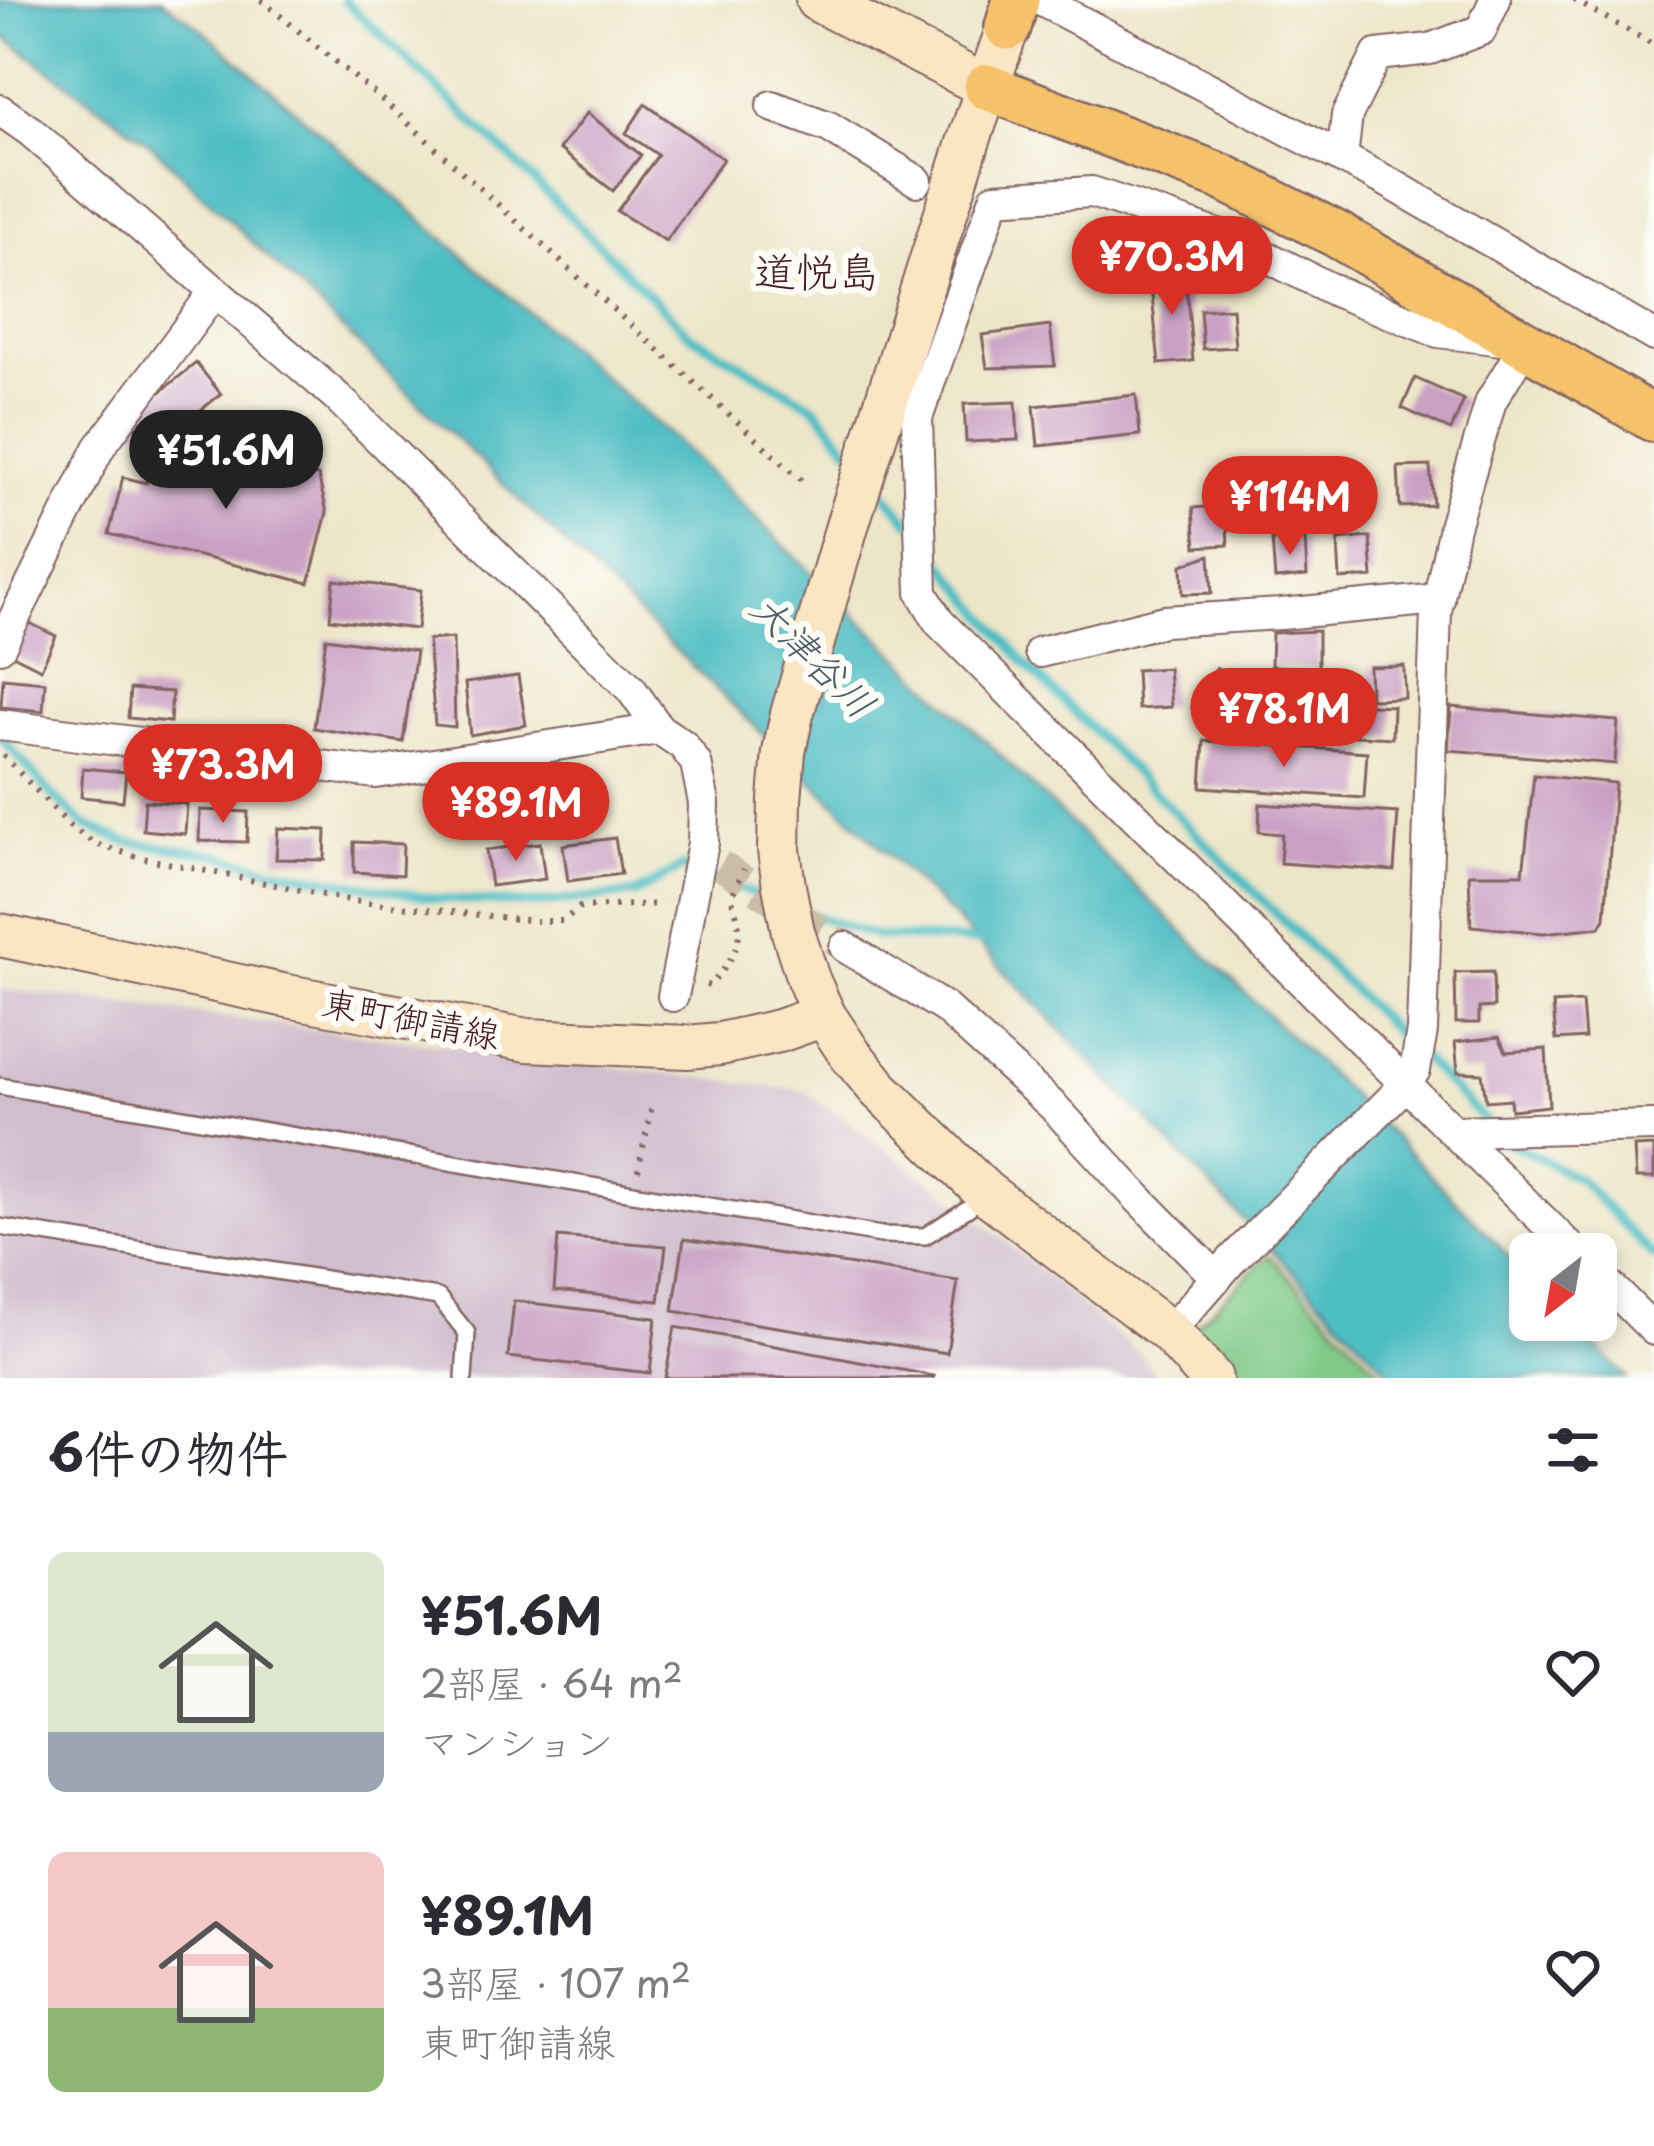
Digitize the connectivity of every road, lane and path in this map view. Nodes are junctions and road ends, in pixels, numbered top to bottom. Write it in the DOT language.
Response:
graph roads {
  1 [pos="261,0"];
  2 [pos="817,0"];
  3 [pos="1495,0"];
  4 [pos="1574,0"];
  5 [pos="1021,9"];
  6 [pos="1654,45"];
  7 [pos="987,87"];
  8 [pos="772,106"];
  9 [pos="0,110"];
  10 [pos="1342,158"];
  11 [pos="917,181"];
  12 [pos="214,291"];
  13 [pos="1654,337"];
  14 [pos="1526,343"];
  15 [pos="1654,419"];
  16 [pos="806,484"];
  17 [pos="1438,599"];
  18 [pos="0,647"];
  19 [pos="1040,652"];
  20 [pos="0,725"];
  21 [pos="659,729"];
  22 [pos="0,752"];
  23 [pos="689,903"];
  24 [pos="0,935"];
  25 [pos="844,947"];
  26 [pos="674,995"];
  27 [pos="824,1015"];
  28 [pos="1406,1084"];
  29 [pos="0,1086"];
  30 [pos="652,1106"];
  31 [pos="1654,1126"];
  32 [pos="1454,1131"];
  33 [pos="634,1193"];
  34 [pos="970,1207"];
  35 [pos="0,1227"];
  36 [pos="1556,1233"];
  37 [pos="1224,1269"];
  38 [pos="1617,1293"];
  39 [pos="1654,1330"];
  40 [pos="1169,1332"];
  41 [pos="464,1378"];
  42 [pos="1211,1378"];
  1 -- 16 [label="path"];
  2 -- 7 [label="street"];
  3 -- 10 [label="street"];
  4 -- 6 [label="path"];
  5 -- 7 [label="street"];
  5 -- 10 [label="street"];
  7 -- 14 [label="main road"];
  7 -- 27 [label="street"];
  8 -- 11 [label="street"];
  9 -- 12 [label="street"];
  10 -- 13 [label="street"];
  12 -- 18 [label="street"];
  12 -- 21 [label="street"];
  14 -- 15 [label="main road"];
  14 -- 17 [label="street"];
  14 -- 28 [label="street"];
  17 -- 19 [label="street"];
  17 -- 28 [label="street"];
  20 -- 21 [label="street"];
  21 -- 23 [label="street"];
  22 -- 23 [label="path"];
  23 -- 26 [label="street"];
  24 -- 27 [label="street, 東町御請線"];
  25 -- 37 [label="street"];
  27 -- 40 [label="street"];
  28 -- 32 [label="street"];
  28 -- 37 [label="street"];
  29 -- 33 [label="lane"];
  30 -- 33 [label="path"];
  31 -- 32 [label="street"];
  32 -- 36 [label="street"];
  33 -- 34 [label="lane"];
  35 -- 41 [label="lane"];
  37 -- 40 [label="street"];
  38 -- 39 [label="street"];
  40 -- 42 [label="street"];
}
